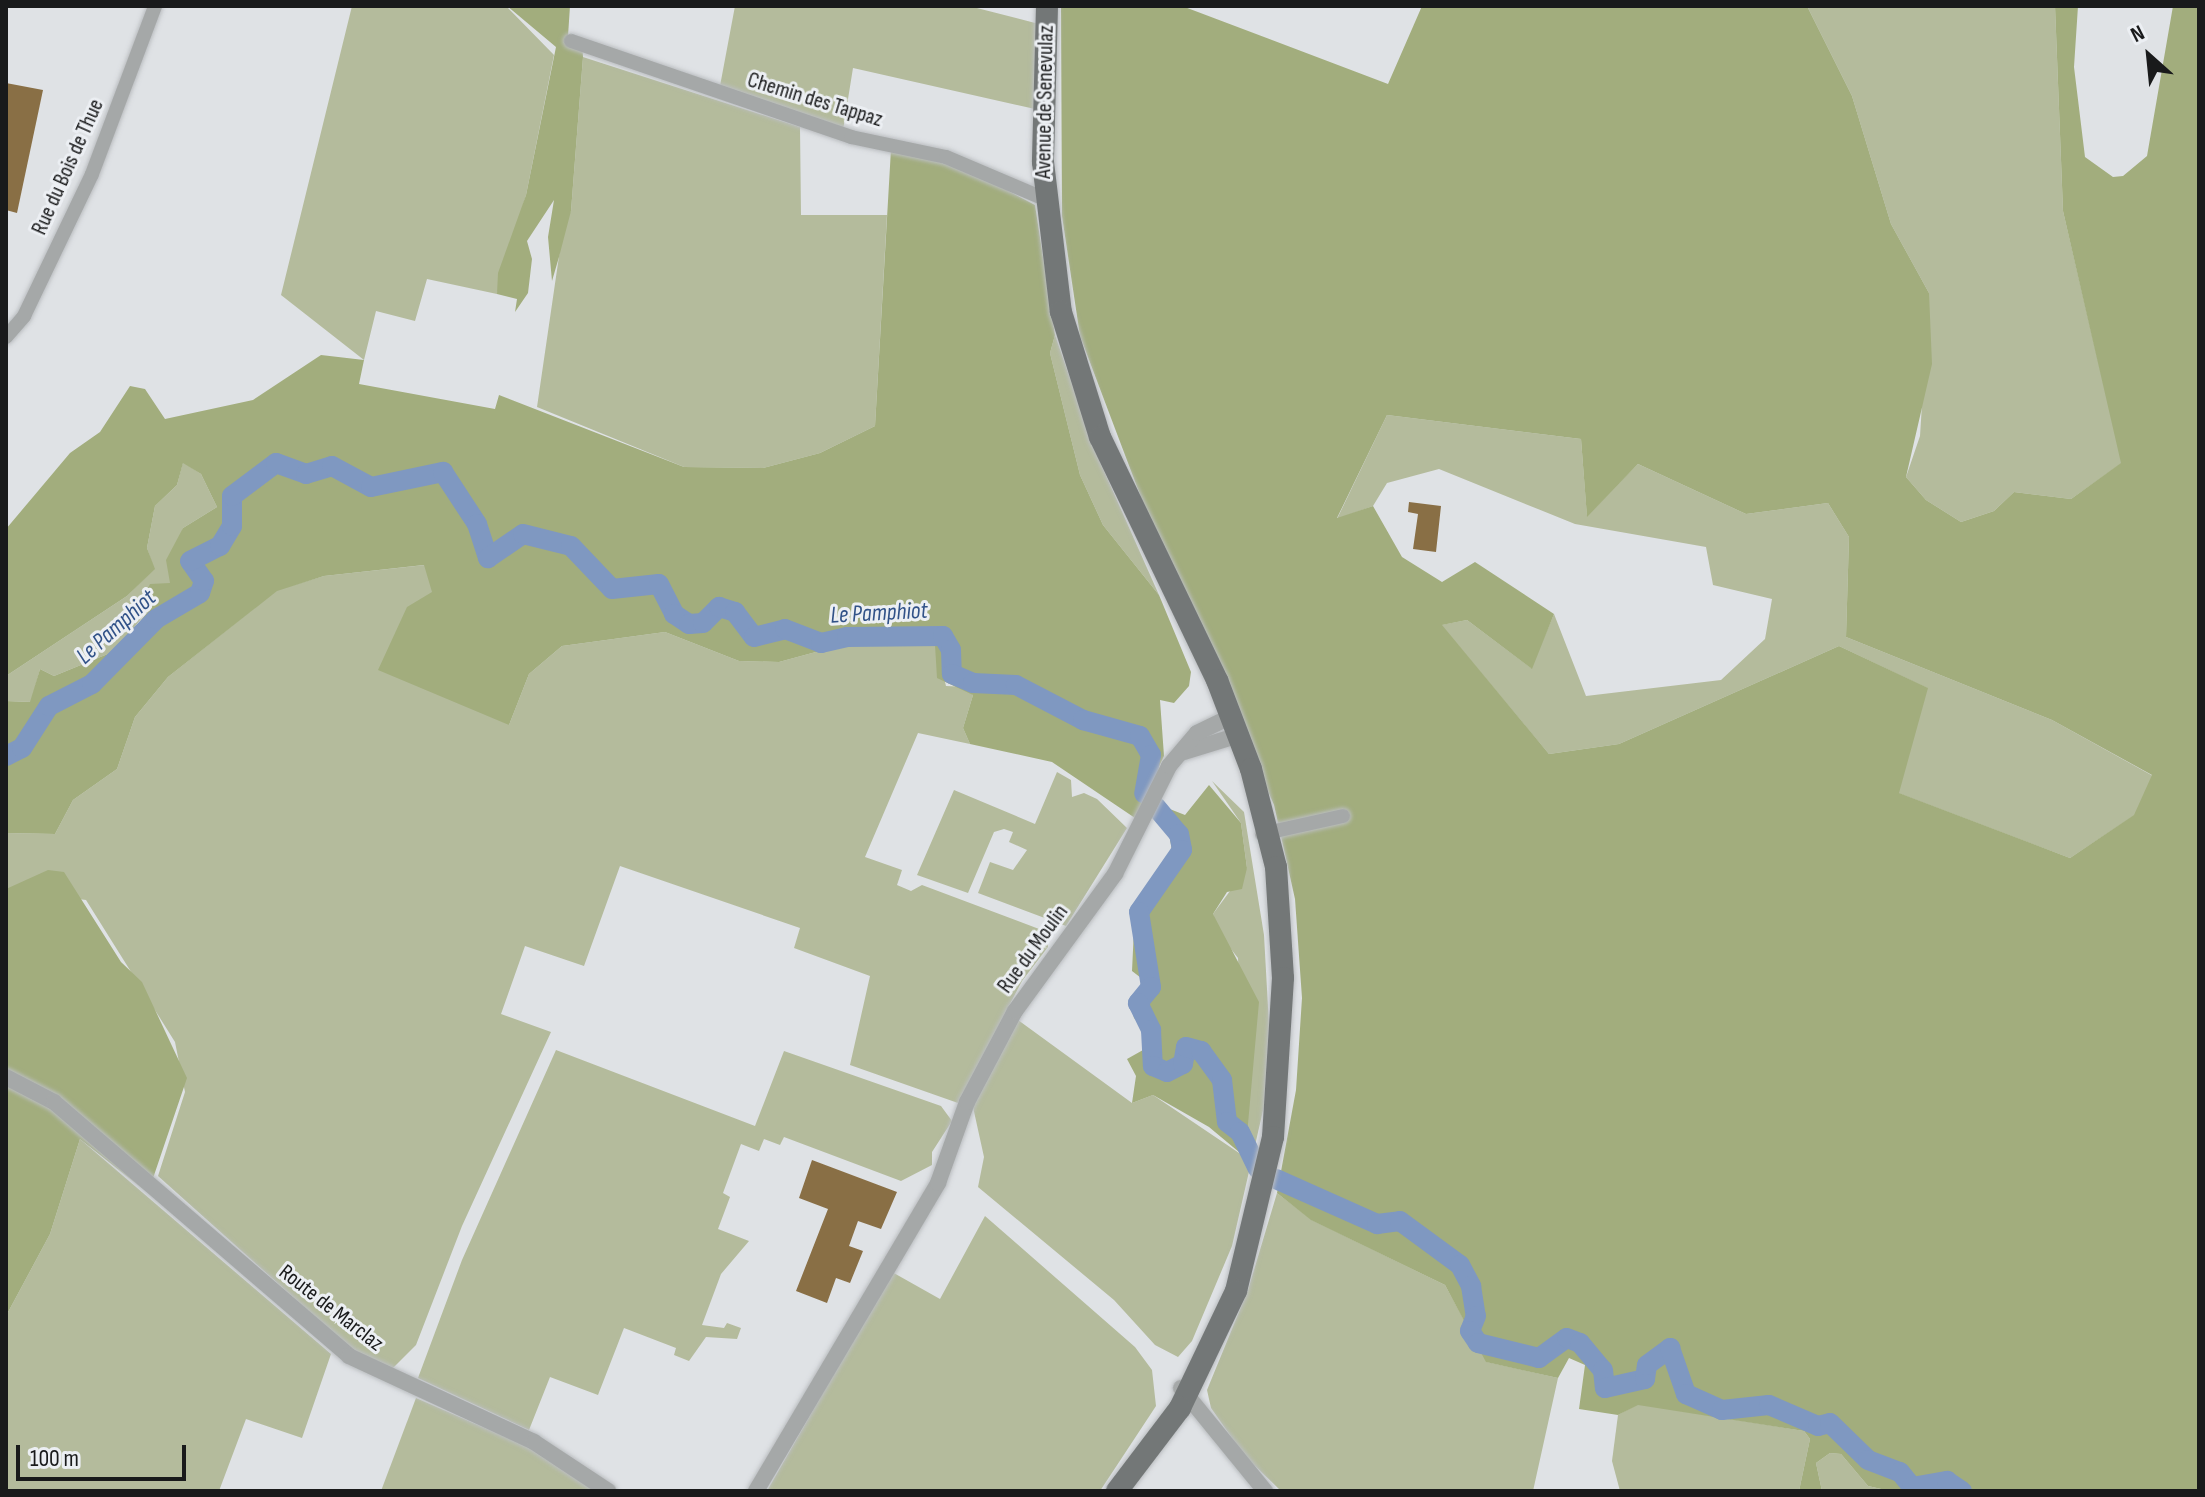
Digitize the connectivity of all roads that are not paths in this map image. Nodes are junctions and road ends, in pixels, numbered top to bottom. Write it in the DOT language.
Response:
graph roads {
  1 [pos="155,6"];
  2 [pos="1047,6"];
  3 [pos="571,41"];
  4 [pos="1045,199"];
  5 [pos="6,337"];
  6 [pos="1230,728"];
  7 [pos="1343,816"];
  8 [pos="1263,834"];
  9 [pos="6,1077"];
  10 [pos="1180,1398"];
  11 [pos="608,1491"];
  12 [pos="756,1491"];
  13 [pos="1115,1491"];
  14 [pos="1265,1491"];
  1 -- 5 [label="street, Rue du Bois de Thue"];
  2 -- 4 [label="main road, Avenue de Senevulaz"];
  3 -- 4 [label="street, Chemin des Tappaz"];
  4 -- 6 [label="main road, Avenue de Senevulaz"];
  6 -- 8 [label="main road, Avenue de Senevulaz"];
  6 -- 12 [label="street, Rue du Moulin"];
  7 -- 8 [label="street"];
  8 -- 10 [label="main road, Avenue de Senevulaz"];
  9 -- 11 [label="street, Route de Marclaz"];
  10 -- 13 [label="main road, Avenue de Senevulaz"];
  10 -- 14 [label="street"];
}
